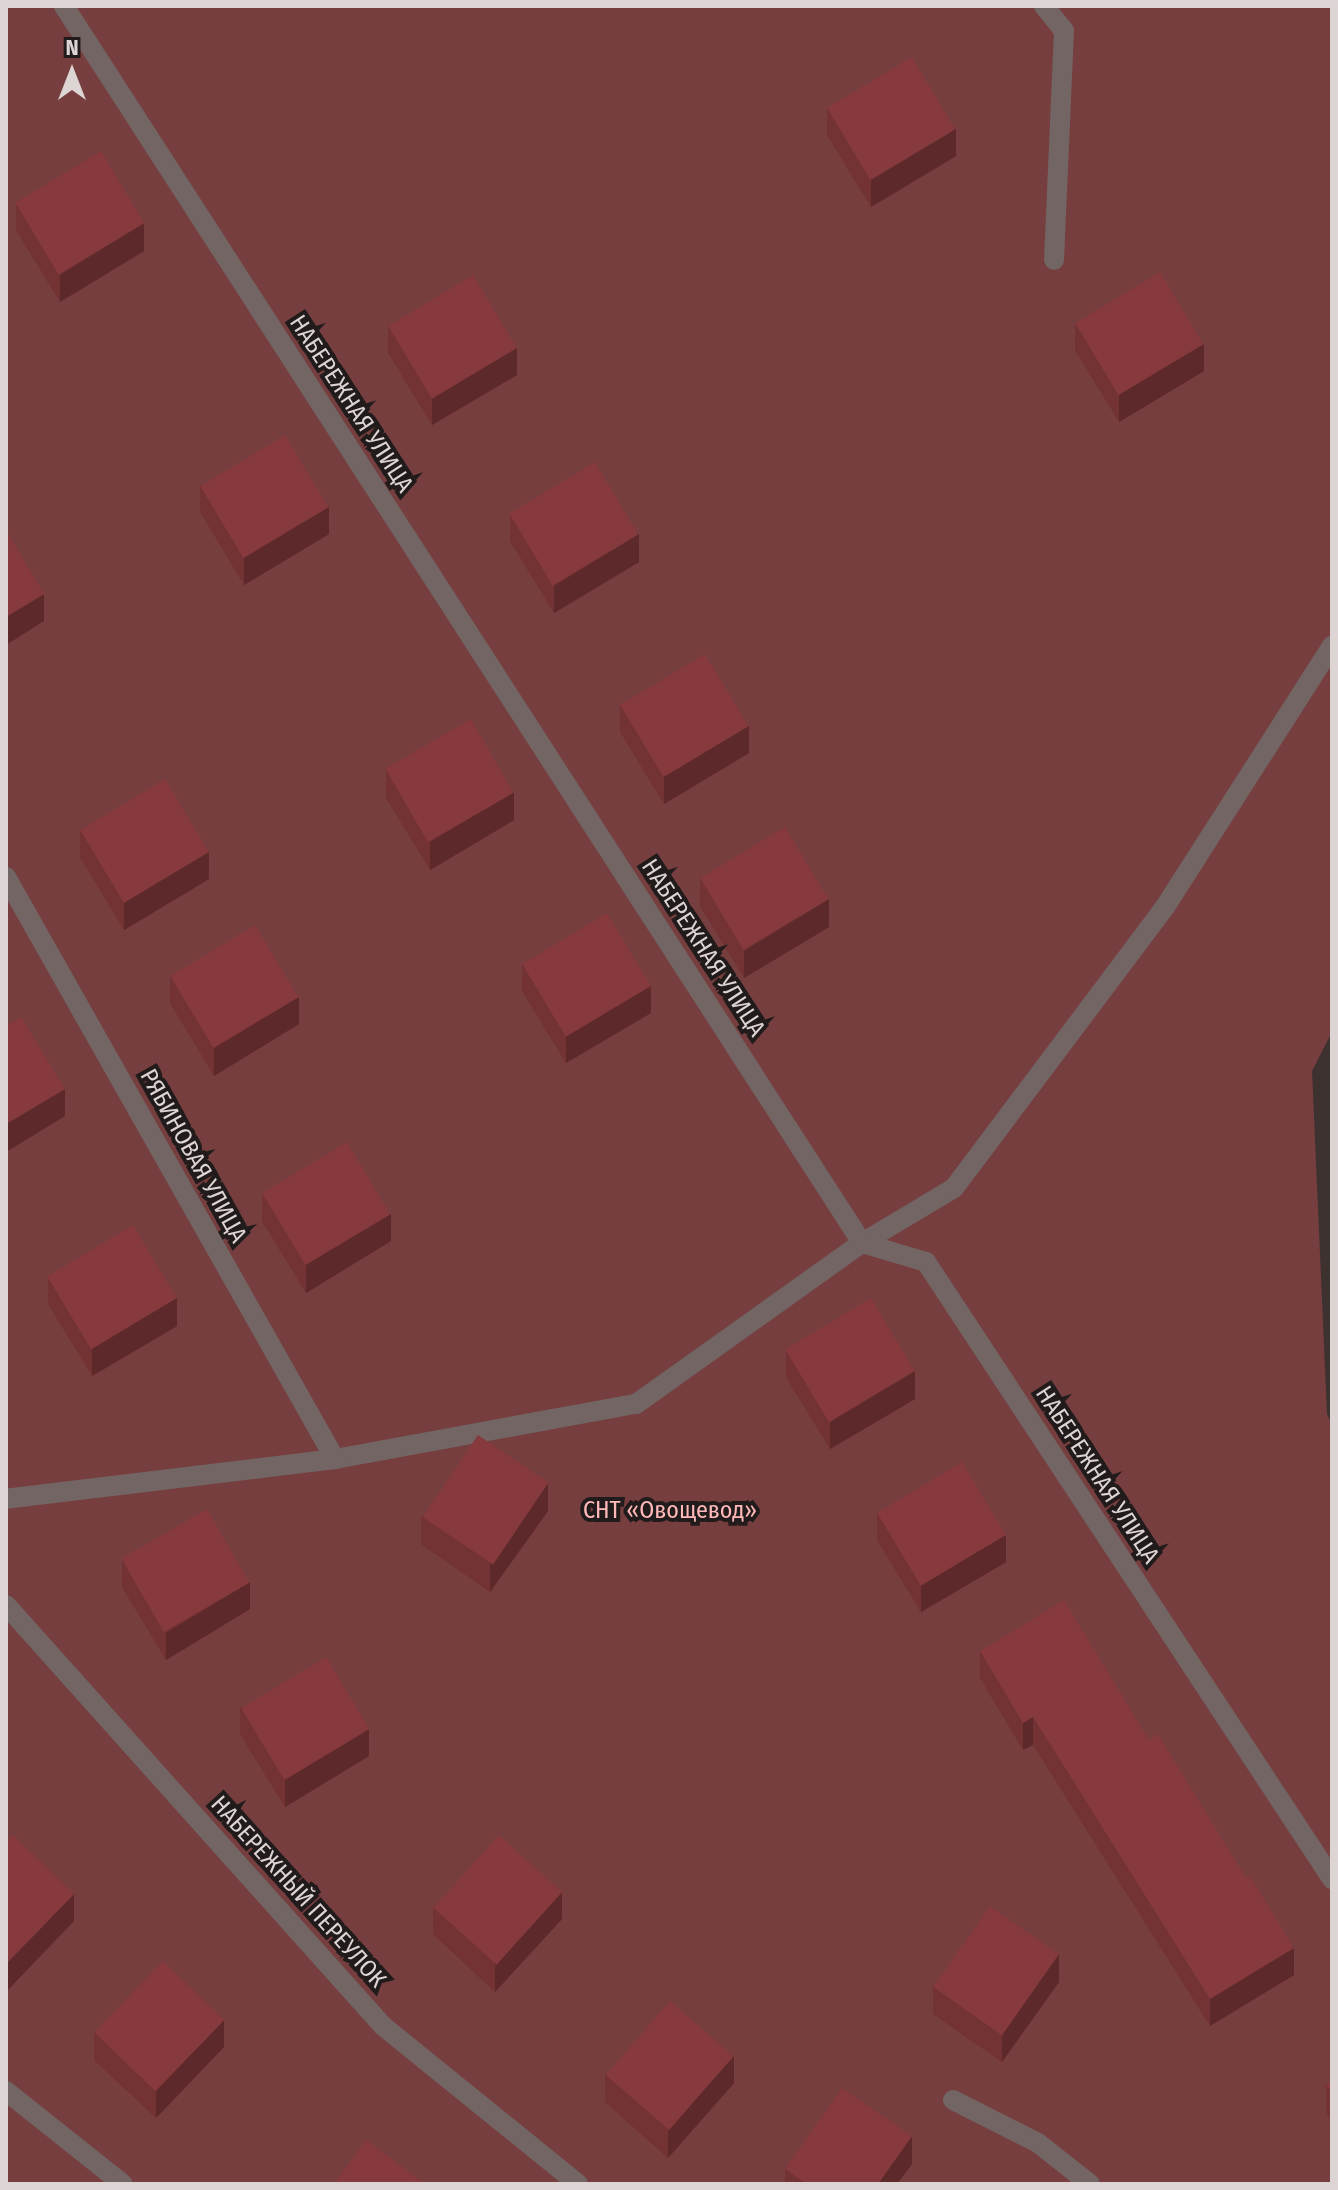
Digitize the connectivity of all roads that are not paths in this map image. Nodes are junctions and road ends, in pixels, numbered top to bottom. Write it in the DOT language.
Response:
graph roads {
  1 [pos="64,6"];
  2 [pos="1044,6"];
  3 [pos="1054,260"];
  4 [pos="1332,646"];
  5 [pos="6,877"];
  6 [pos="862,1243"];
  7 [pos="335,1459"];
  8 [pos="6,1499"];
  9 [pos="6,1605"];
  10 [pos="1332,1879"];
  11 [pos="6,2091"];
  12 [pos="953,2100"];
  13 [pos="123,2184"];
  14 [pos="578,2184"];
  15 [pos="1090,2184"];
  1 -- 6 [label="street, НАБЕРЕЖНАЯ УЛИЦА"];
  2 -- 3 [label="street"];
  4 -- 6 [label="street"];
  5 -- 7 [label="street, РЯБИНОВАЯ УЛИЦА"];
  6 -- 7 [label="street"];
  6 -- 10 [label="street, НАБЕРЕЖНАЯ УЛИЦА"];
  7 -- 8 [label="street"];
  9 -- 14 [label="street, НАБЕРЕЖНЫЙ ПЕРЕУЛОК"];
  11 -- 13 [label="street"];
  12 -- 15 [label="street"];
}
